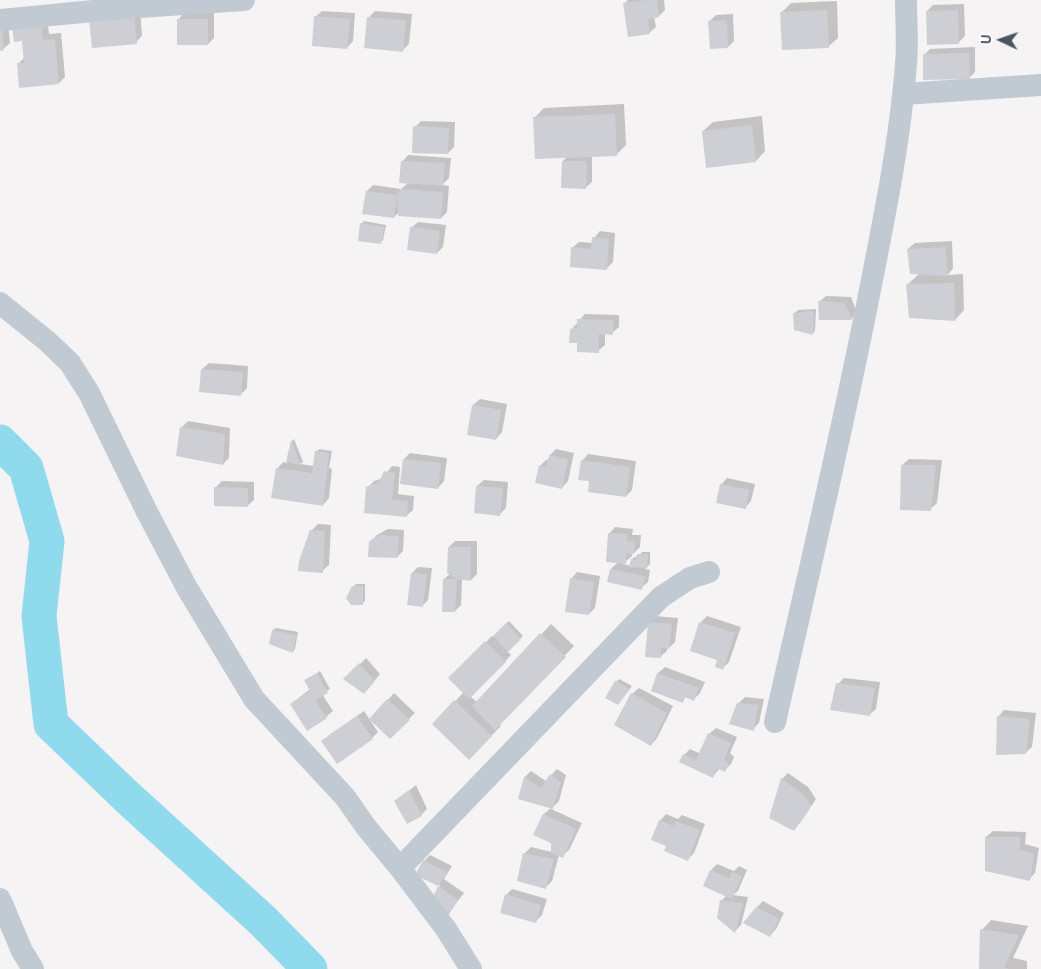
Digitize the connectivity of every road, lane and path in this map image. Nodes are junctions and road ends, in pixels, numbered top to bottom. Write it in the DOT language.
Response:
graph roads {
  1 [pos="244,0"];
  2 [pos="906,0"];
  3 [pos="0,20"];
  4 [pos="1041,85"];
  5 [pos="903,94"];
  6 [pos="0,303"];
  7 [pos="709,572"];
  8 [pos="775,722"];
  9 [pos="400,868"];
  10 [pos="0,899"];
  11 [pos="33,969"];
  12 [pos="471,969"];
  1 -- 3 [label="street"];
  2 -- 5 [label="street"];
  4 -- 5 [label="street"];
  5 -- 8 [label="street"];
  6 -- 9 [label="street"];
  7 -- 9 [label="street"];
  9 -- 12 [label="street"];
  10 -- 11 [label="street"];
}
